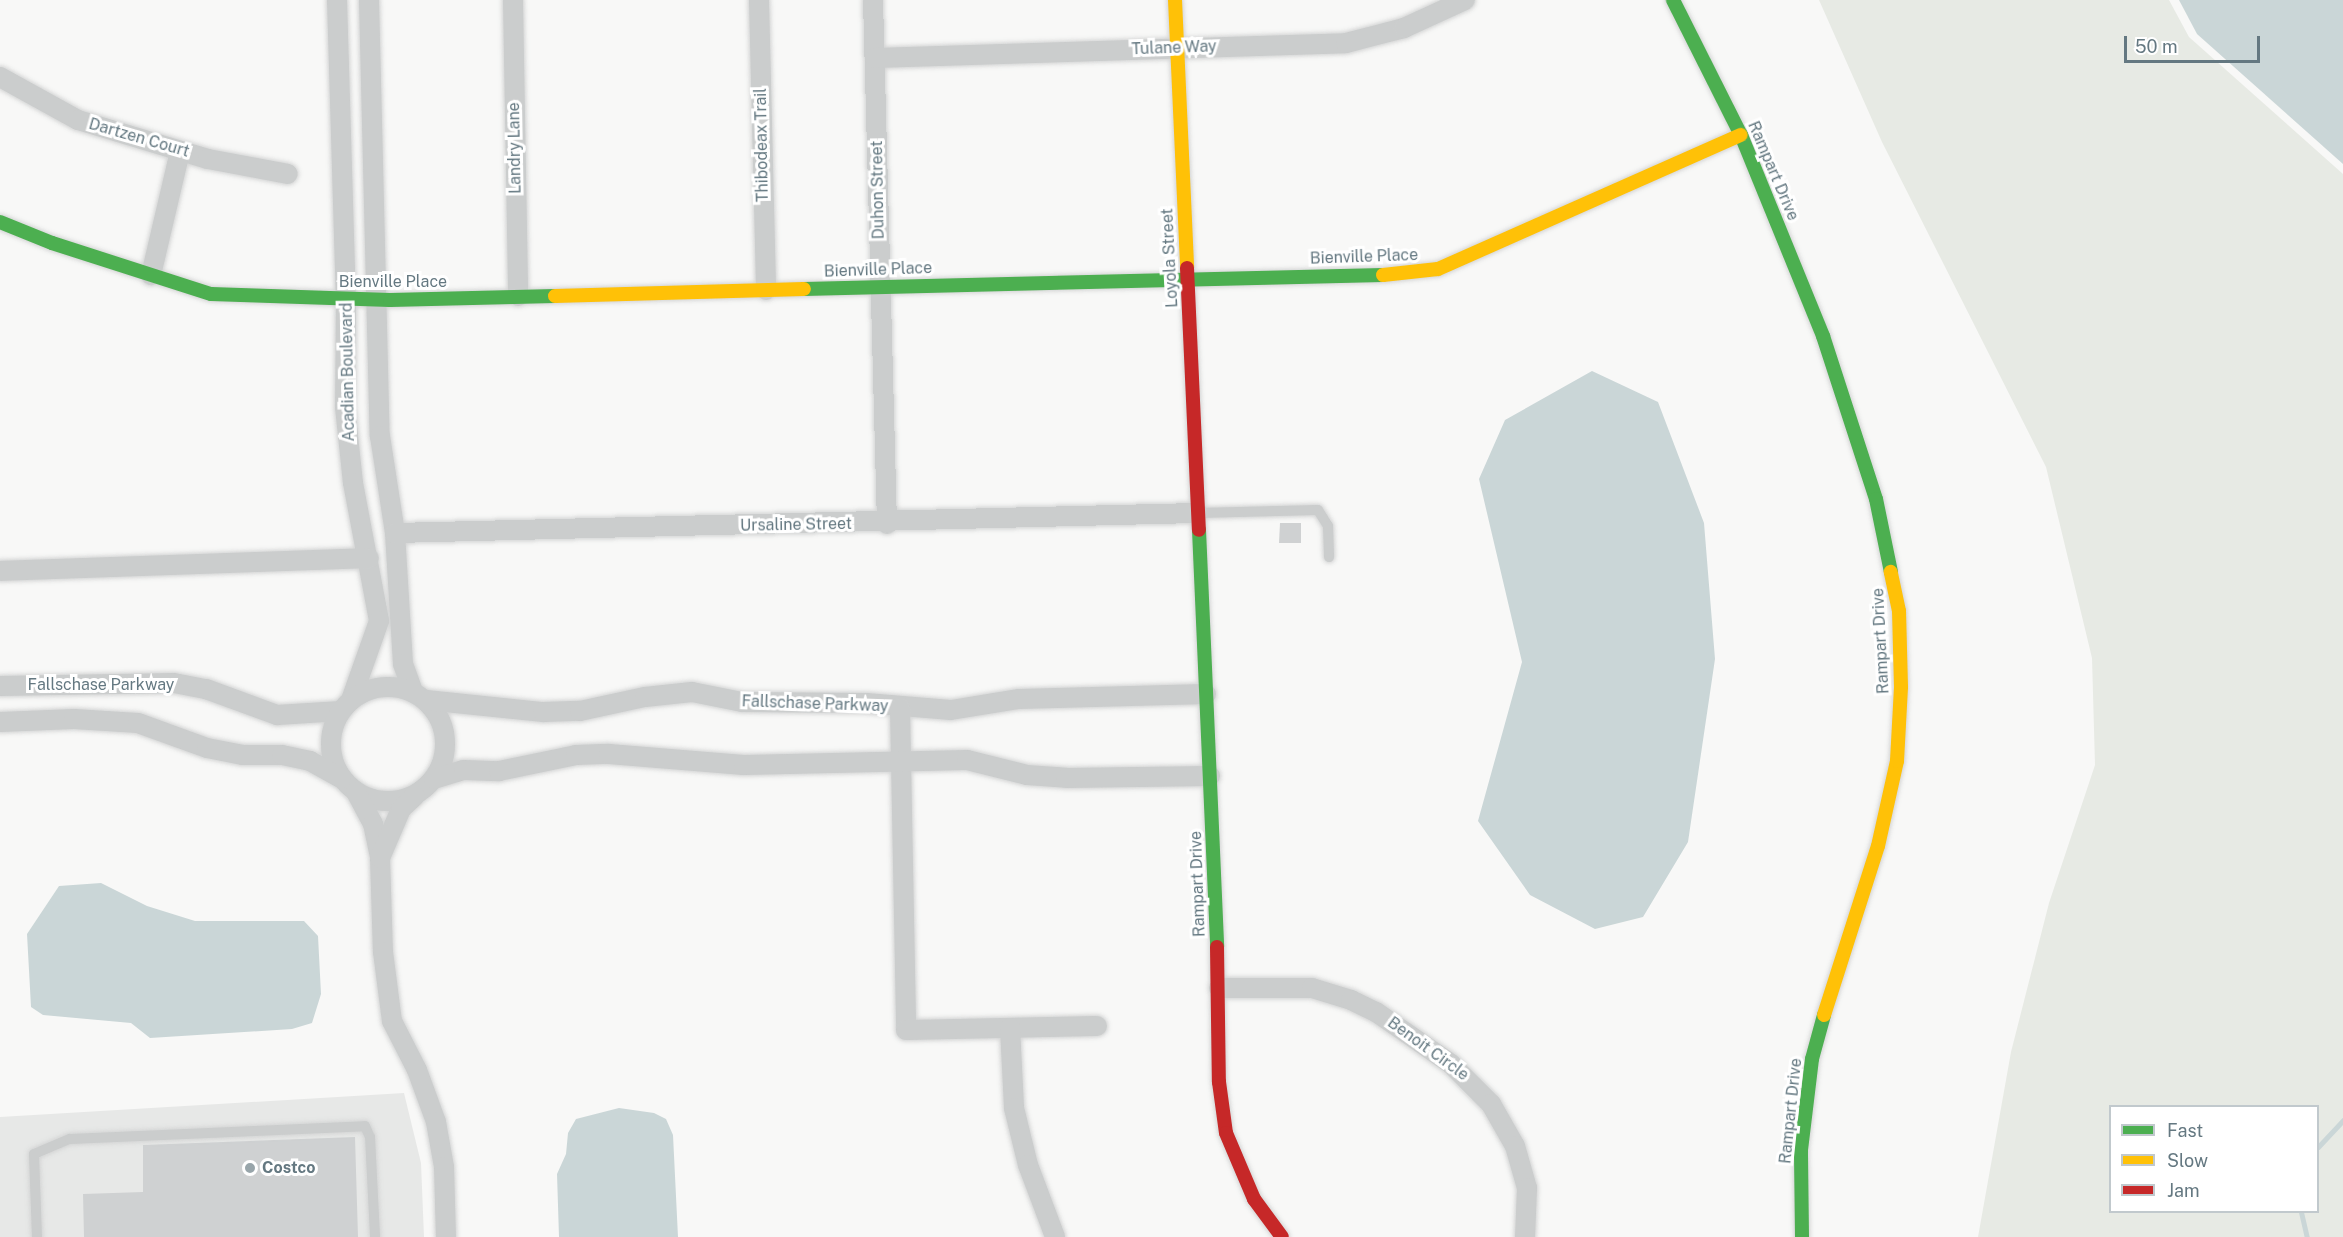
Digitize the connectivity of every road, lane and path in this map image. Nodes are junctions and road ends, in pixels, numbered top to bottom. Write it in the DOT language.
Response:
graph roads {
  1 [pos="337,0"];
  2 [pos="369,0"];
  3 [pos="513,0"];
  4 [pos="759,0"];
  5 [pos="873,0"];
  6 [pos="1175,0"];
  7 [pos="1466,0"];
  8 [pos="1673,0"];
  9 [pos="1176,48"];
  10 [pos="875,58"];
  11 [pos="0,77"];
  12 [pos="1741,135"];
  13 [pos="180,151"];
  14 [pos="288,174"];
  15 [pos="0,225"];
  16 [pos="151,275"];
  17 [pos="1187,278"];
  18 [pos="880,287"];
  19 [pos="766,290"];
  20 [pos="518,297"];
  21 [pos="346,298"];
  22 [pos="377,300"];
  23 [pos="1198,513"];
  24 [pos="887,524"];
  25 [pos="395,533"];
  26 [pos="1329,557"];
  27 [pos="369,558"];
  28 [pos="0,571"];
  29 [pos="0,686"];
  30 [pos="1206,694"];
  31 [pos="420,696"];
  32 [pos="346,705"];
  33 [pos="900,708"];
  34 [pos="0,722"];
  35 [pos="902,761"];
  36 [pos="1209,776"];
  37 [pos="342,778"];
  38 [pos="434,778"];
  39 [pos="356,792"];
  40 [pos="419,793"];
  41 [pos="380,858"];
  42 [pos="1219,988"];
  43 [pos="1097,1026"];
  44 [pos="1010,1028"];
  45 [pos="37,1237"];
  46 [pos="375,1237"];
  47 [pos="446,1237"];
  48 [pos="1055,1237"];
  49 [pos="1282,1237"];
  50 [pos="1525,1237"];
  51 [pos="1802,1237"];
  1 -- 21 [label="street, Acadian Boulevard"];
  2 -- 22 [label="street, Acadian Boulevard"];
  3 -- 20 [label="street, Landry Lane"];
  4 -- 19 [label="street, Thibodeax Trail"];
  5 -- 10 [label="street, Duhon Street"];
  6 -- 9 [label="street, Loyola Street"];
  7 -- 9 [label="street, Tulane Way"];
  8 -- 12 [label="street, Rampart Drive"];
  9 -- 10 [label="street, Tulane Way"];
  9 -- 17 [label="street, Loyola Street"];
  10 -- 18 [label="street, Duhon Street"];
  11 -- 13 [label="street, Dartzen Court"];
  12 -- 17 [label="street, Bienville Place"];
  12 -- 51 [label="street, Rampart Drive"];
  13 -- 14 [label="street, Dartzen Court"];
  13 -- 16 [label="street"];
  15 -- 16 [label="street, Bienville Place"];
  16 -- 21 [label="street, Bienville Place"];
  17 -- 18 [label="street, Bienville Place"];
  17 -- 23 [label="street, Loyola Street"];
  18 -- 19 [label="street, Bienville Place"];
  18 -- 24 [label="street, Duhon Street"];
  19 -- 20 [label="street, Bienville Place"];
  20 -- 22 [label="street, Bienville Place"];
  21 -- 22 [label="street, Bienville Place"];
  21 -- 27 [label="street, Acadian Boulevard"];
  22 -- 25 [label="street, Acadian Boulevard"];
  23 -- 24 [label="street, Ursaline Street"];
  23 -- 26 [label="lane"];
  23 -- 30 [label="street, Rampart Drive"];
  24 -- 25 [label="street, Ursaline Street"];
  25 -- 31 [label="street, Acadian Boulevard"];
  27 -- 28 [label="street"];
  27 -- 32 [label="street, Acadian Boulevard"];
  29 -- 32 [label="street, Fallschase Parkway"];
  30 -- 33 [label="street, Fallschase Parkway"];
  30 -- 36 [label="street, Rampart Drive"];
  31 -- 32 [label="street"];
  31 -- 33 [label="street, Fallschase Parkway"];
  31 -- 38 [label="street"];
  32 -- 37 [label="street"];
  33 -- 35 [label="street"];
  34 -- 37 [label="street, Fallschase Parkway"];
  35 -- 36 [label="street"];
  35 -- 38 [label="street"];
  35 -- 44 [label="street"];
  36 -- 42 [label="street, Rampart Drive"];
  37 -- 39 [label="street"];
  38 -- 40 [label="street"];
  39 -- 40 [label="street"];
  39 -- 41 [label="street"];
  40 -- 41 [label="street"];
  41 -- 47 [label="street"];
  42 -- 49 [label="street, Rampart Drive"];
  42 -- 50 [label="street, Benoit Circle"];
  43 -- 44 [label="street"];
  44 -- 48 [label="street"];
  45 -- 46 [label="lane"];
}
